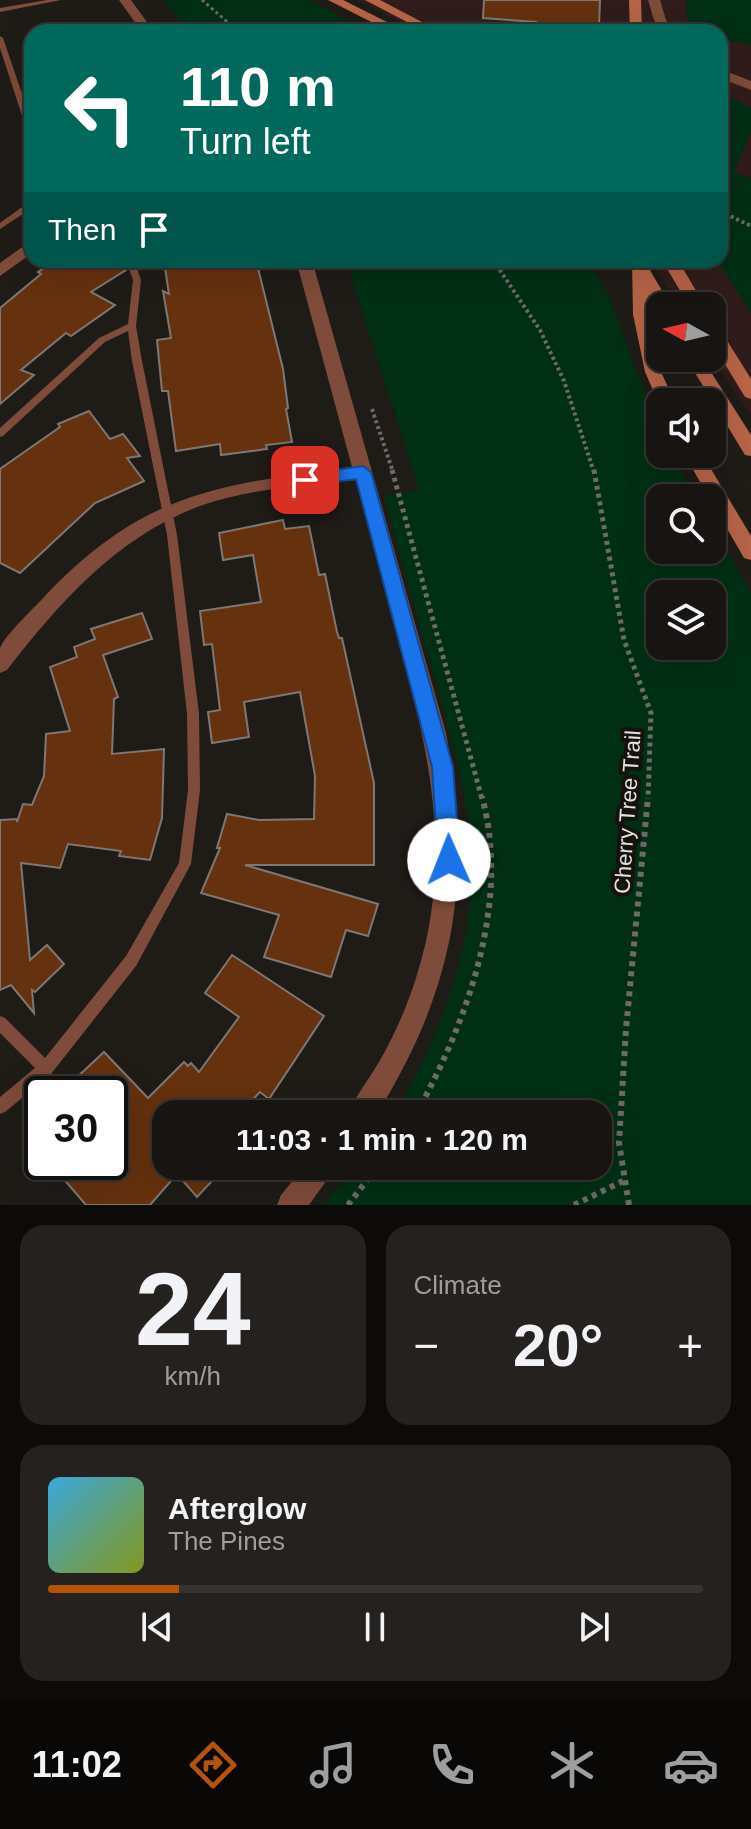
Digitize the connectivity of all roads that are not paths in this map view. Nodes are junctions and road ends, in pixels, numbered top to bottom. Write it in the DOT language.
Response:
graph roads {
  1 [pos="58,0"];
  2 [pos="125,0"];
  3 [pos="334,0"];
  4 [pos="371,0"];
  5 [pos="635,0"];
  6 [pos="654,0"];
  7 [pos="0,10"];
  8 [pos="142,24"];
  9 [pos="384,24"];
  10 [pos="419,24"];
  11 [pos="636,24"];
  12 [pos="663,24"];
  13 [pos="0,38"];
  14 [pos="728,76"];
  15 [pos="751,86"];
  16 [pos="24,110"];
  17 [pos="24,210"];
  18 [pos="0,227"];
  19 [pos="24,252"];
  20 [pos="133,268"];
  21 [pos="306,268"];
  22 [pos="638,268"];
  23 [pos="642,268"];
  24 [pos="675,268"];
  25 [pos="0,271"];
  26 [pos="655,292"];
  27 [pos="689,292"];
  28 [pos="132,326"];
  29 [pos="726,353"];
  30 [pos="703,372"];
  31 [pos="660,388"];
  32 [pos="751,393"];
  33 [pos="0,434"];
  34 [pos="751,450"];
  35 [pos="701,468"];
  36 [pos="363,472"];
  37 [pos="168,513"];
  38 [pos="751,553"];
  39 [pos="0,664"];
  40 [pos="0,1023"];
  41 [pos="46,1069"];
  42 [pos="371,1100"];
  43 [pos="0,1107"];
  44 [pos="312,1180"];
  45 [pos="291,1205"];
  1 -- 7 [label="lane"];
  2 -- 8 [label="street"];
  3 -- 9 [label="main road"];
  4 -- 10 [label="main road"];
  5 -- 11 [label="main road"];
  6 -- 12 [label="street"];
  13 -- 16 [label="lane"];
  14 -- 15 [label="street"];
  17 -- 18 [label="lane"];
  19 -- 25 [label="street"];
  20 -- 28 [label="lane"];
  21 -- 36 [label="street"];
  22 -- 31 [label="main road, bridge"];
  23 -- 26 [label="main road"];
  24 -- 27 [label="main road"];
  28 -- 33 [label="lane"];
  28 -- 37 [label="lane"];
  29 -- 32 [label="main road"];
  30 -- 34 [label="main road"];
  35 -- 38 [label="main road"];
  36 -- 37 [label="street"];
  36 -- 42 [label="street"];
  37 -- 39 [label="street"];
  37 -- 41 [label="lane"];
  40 -- 41 [label="lane"];
  41 -- 43 [label="lane"];
  44 -- 45 [label="street"];
}
